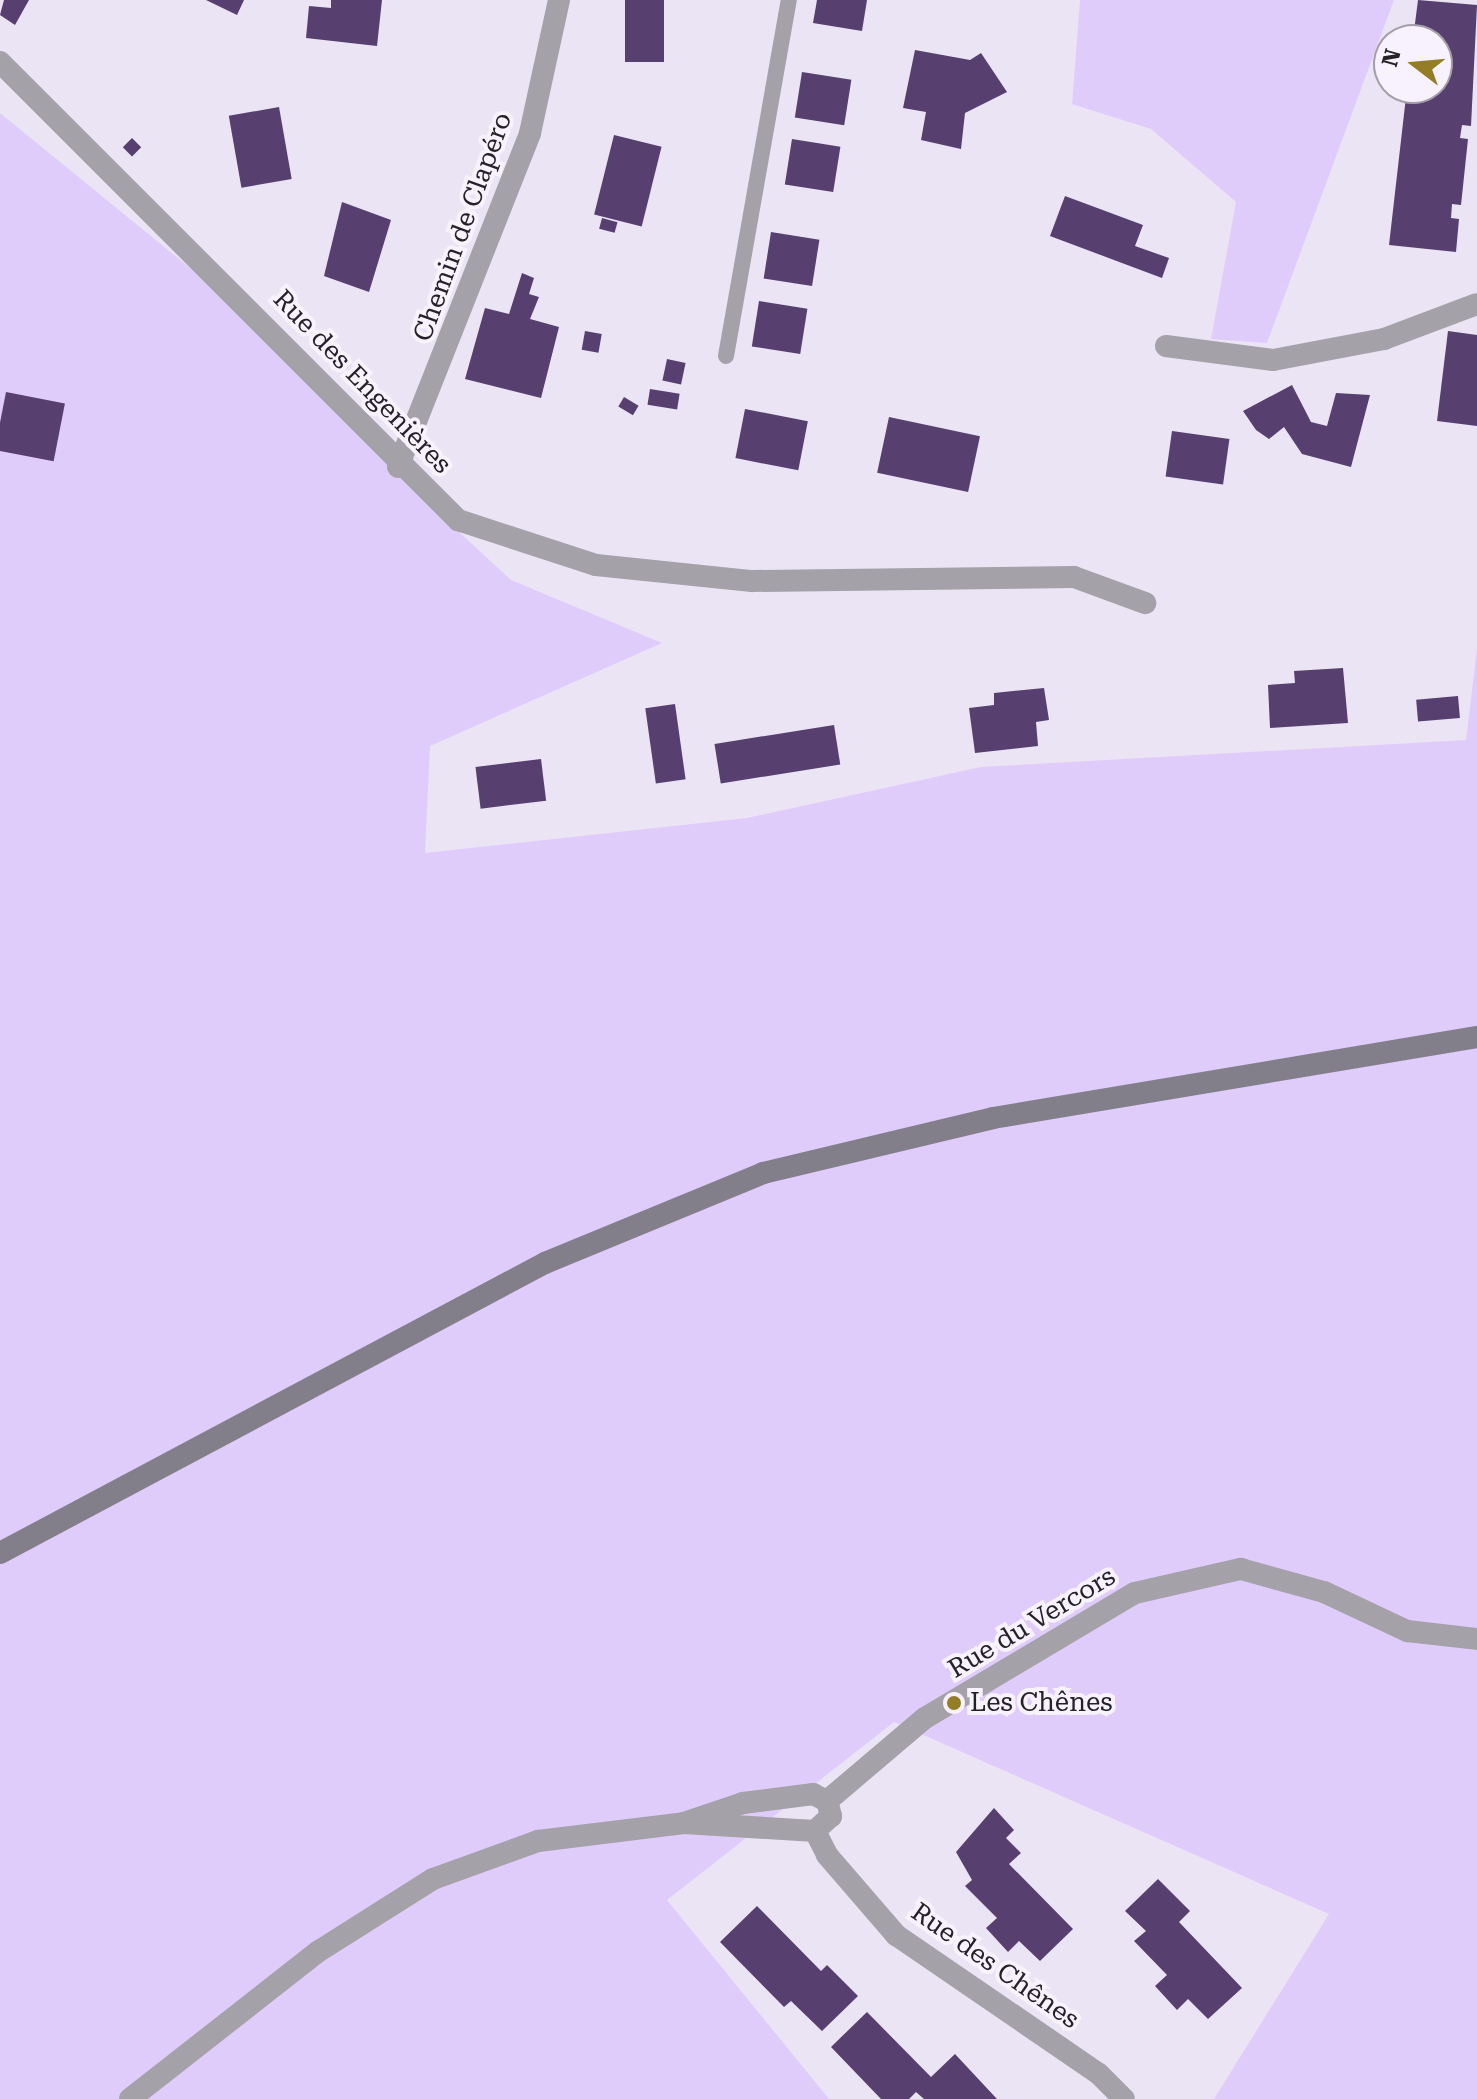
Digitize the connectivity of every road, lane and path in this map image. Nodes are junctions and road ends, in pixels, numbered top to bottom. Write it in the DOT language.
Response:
graph roads {
  1 [pos="559,0"];
  2 [pos="789,0"];
  3 [pos="0,62"];
  4 [pos="1477,304"];
  5 [pos="1166,346"];
  6 [pos="726,356"];
  7 [pos="398,467"];
  8 [pos="1145,603"];
  9 [pos="1477,1037"];
  10 [pos="0,1553"];
  11 [pos="1477,1639"];
  12 [pos="800,1800"];
  13 [pos="827,1801"];
  14 [pos="684,1823"];
  15 [pos="812,1831"];
  16 [pos="130,2099"];
  17 [pos="1124,2099"];
  1 -- 7 [label="street, Chemin de Clapéro"];
  2 -- 6 [label="lane"];
  3 -- 7 [label="street, Rue des Engenières"];
  4 -- 5 [label="street"];
  7 -- 8 [label="street, Rue des Engenières"];
  9 -- 10 [label="main road"];
  11 -- 13 [label="street, Rue du Vercors"];
  12 -- 13 [label="street"];
  12 -- 14 [label="street"];
  12 -- 15 [label="street"];
  13 -- 15 [label="street"];
  14 -- 15 [label="street"];
  14 -- 16 [label="street"];
  15 -- 17 [label="street, Rue des Chênes"];
}
